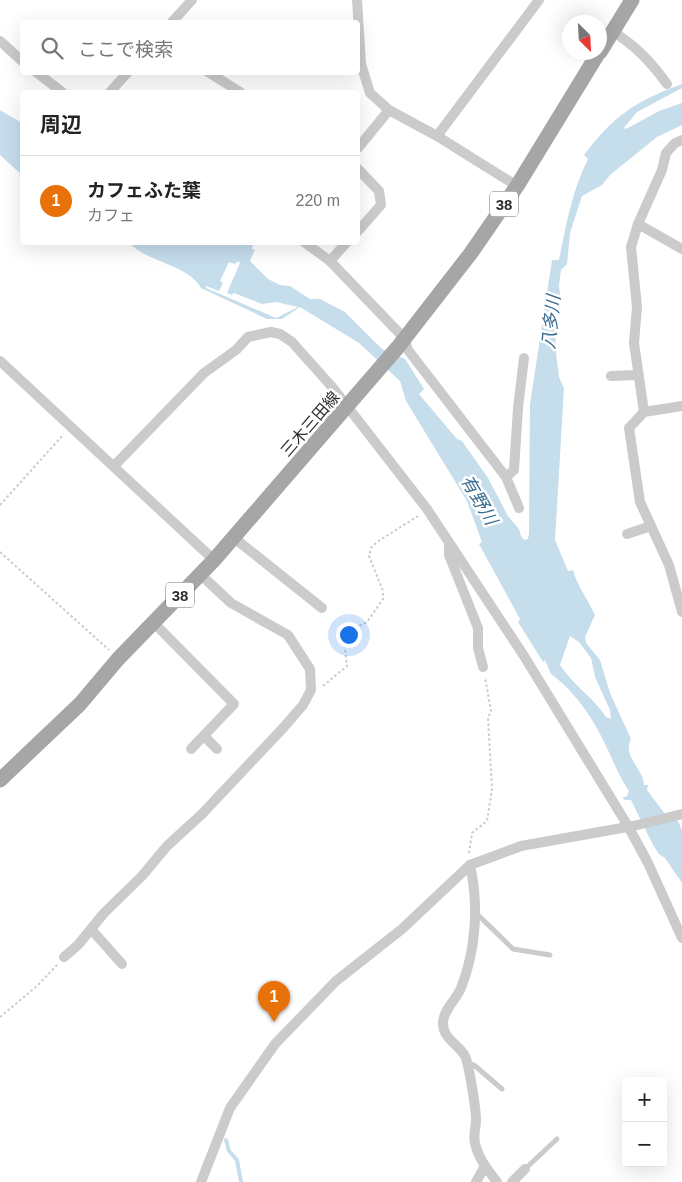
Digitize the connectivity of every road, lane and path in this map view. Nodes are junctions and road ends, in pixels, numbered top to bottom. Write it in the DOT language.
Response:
graph roads {
  1 [pos="192,0"];
  2 [pos="357,0"];
  3 [pos="539,0"];
  4 [pos="632,0"];
  5 [pos="174,20"];
  6 [pos="358,20"];
  7 [pos="612,32"];
  8 [pos="607,40"];
  9 [pos="0,41"];
  10 [pos="360,48"];
  11 [pos="20,59"];
  12 [pos="594,60"];
  13 [pos="40,75"];
  14 [pos="125,75"];
  15 [pos="213,75"];
  16 [pos="667,84"];
  17 [pos="59,90"];
  18 [pos="112,90"];
  19 [pos="237,90"];
  20 [pos="389,110"];
  21 [pos="437,136"];
  22 [pos="682,140"];
  23 [pos="360,146"];
  24 [pos="360,172"];
  25 [pos="517,186"];
  26 [pos="638,224"];
  27 [pos="360,229"];
  28 [pos="308,245"];
  29 [pos="344,245"];
  30 [pos="682,249"];
  31 [pos="330,261"];
  32 [pos="401,343"];
  33 [pos="524,358"];
  34 [pos="0,361"];
  35 [pos="637,375"];
  36 [pos="611,376"];
  37 [pos="349,405"];
  38 [pos="682,406"];
  39 [pos="644,412"];
  40 [pos="70,427"];
  41 [pos="114,466"];
  42 [pos="506,477"];
  43 [pos="0,505"];
  44 [pos="518,508"];
  45 [pos="427,509"];
  46 [pos="650,526"];
  47 [pos="627,534"];
  48 [pos="233,537"];
  49 [pos="449,541"];
  50 [pos="0,552"];
  51 [pos="214,560"];
  52 [pos="200,574"];
  53 [pos="322,608"];
  54 [pos="682,612"];
  55 [pos="153,622"];
  56 [pos="118,659"];
  57 [pos="483,667"];
  58 [pos="311,690"];
  59 [pos="204,736"];
  60 [pos="191,749"];
  61 [pos="217,749"];
  62 [pos="0,780"];
  63 [pos="682,814"];
  64 [pos="631,826"];
  65 [pos="470,865"];
  66 [pos="476,913"];
  67 [pos="91,929"];
  68 [pos="682,938"];
  69 [pos="550,955"];
  70 [pos="64,957"];
  71 [pos="122,964"];
  72 [pos="0,1017"];
  73 [pos="466,1062"];
  74 [pos="502,1089"];
  75 [pos="557,1138"];
  76 [pos="485,1166"];
  77 [pos="525,1169"];
  78 [pos="201,1182"];
  79 [pos="476,1182"];
  80 [pos="496,1182"];
  81 [pos="512,1182"];
  1 -- 5 [label="street"];
  2 -- 6 [label="street"];
  3 -- 21 [label="street"];
  4 -- 7 [label="main road, 三木三田線 / 38"];
  7 -- 8 [label="main road, 三木三田線 / 38"];
  7 -- 16 [label="street"];
  9 -- 11 [label="street"];
  10 -- 20 [label="street"];
  12 -- 25 [label="main road, 三木三田線 / 38"];
  13 -- 17 [label="street"];
  14 -- 18 [label="street"];
  15 -- 19 [label="street"];
  20 -- 21 [label="street"];
  20 -- 23 [label="street"];
  21 -- 25 [label="street"];
  22 -- 26 [label="street"];
  24 -- 27 [label="street"];
  25 -- 32 [label="main road, 三木三田線 / 38"];
  26 -- 30 [label="street"];
  26 -- 35 [label="street"];
  28 -- 31 [label="street"];
  29 -- 31 [label="street"];
  31 -- 32 [label="street"];
  32 -- 37 [label="main road, 三木三田線 / 38"];
  32 -- 42 [label="street"];
  33 -- 42 [label="street"];
  34 -- 40 [label="street"];
  35 -- 36 [label="street"];
  35 -- 39 [label="street"];
  37 -- 41 [label="street"];
  37 -- 45 [label="street"];
  37 -- 48 [label="main road, 三木三田線 / 38"];
  38 -- 39 [label="street"];
  39 -- 46 [label="street"];
  40 -- 41 [label="street"];
  40 -- 43 [label="path"];
  41 -- 51 [label="street"];
  42 -- 44 [label="street"];
  45 -- 49 [label="street"];
  45 -- 58 [label="path"];
  46 -- 47 [label="street"];
  46 -- 54 [label="street"];
  48 -- 51 [label="main road, 三木三田線 / 38"];
  48 -- 53 [label="street"];
  49 -- 57 [label="street"];
  49 -- 64 [label="street"];
  50 -- 56 [label="path"];
  51 -- 52 [label="main road, 三木三田線 / 38"];
  52 -- 55 [label="main road, 三木三田線 / 38"];
  52 -- 58 [label="street"];
  55 -- 56 [label="main road, 三木三田線 / 38"];
  55 -- 59 [label="street"];
  56 -- 62 [label="main road, 三木三田線 / 38"];
  57 -- 65 [label="path"];
  58 -- 67 [label="street"];
  59 -- 60 [label="street"];
  59 -- 61 [label="street"];
  63 -- 64 [label="street"];
  64 -- 65 [label="street"];
  64 -- 68 [label="street"];
  65 -- 66 [label="street"];
  65 -- 78 [label="street"];
  66 -- 69 [label="lane"];
  66 -- 73 [label="street"];
  67 -- 70 [label="street"];
  67 -- 71 [label="street"];
  70 -- 72 [label="path"];
  73 -- 74 [label="lane"];
  73 -- 76 [label="street"];
  75 -- 77 [label="lane"];
  76 -- 79 [label="street"];
  76 -- 80 [label="street"];
  77 -- 81 [label="street"];
}
